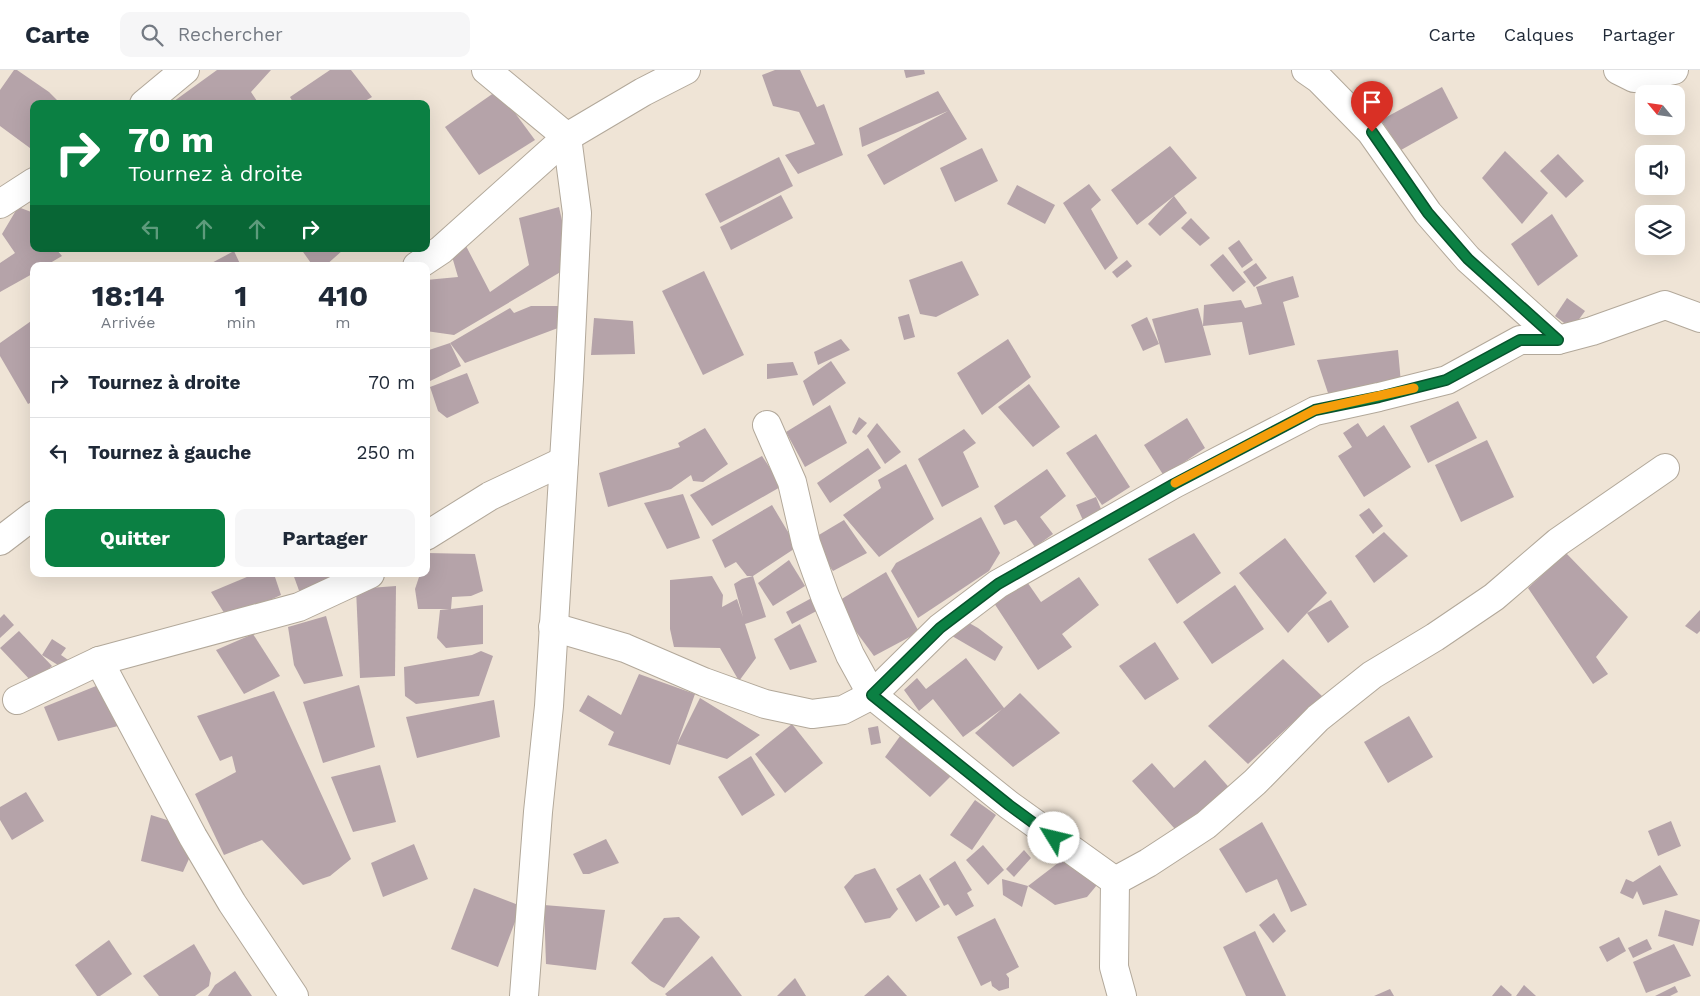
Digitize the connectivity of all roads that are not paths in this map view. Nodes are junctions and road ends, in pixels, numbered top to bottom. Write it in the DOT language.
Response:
graph roads {
  1 [pos="184,70"];
  2 [pos="486,70"];
  3 [pos="686,70"];
  4 [pos="1306,70"];
  5 [pos="1618,70"];
  6 [pos="1674,70"];
  7 [pos="149,100"];
  8 [pos="567,137"];
  9 [pos="30,185"];
  10 [pos="0,204"];
  11 [pos="423,262"];
  12 [pos="1700,318"];
  13 [pos="1558,340"];
  14 [pos="767,425"];
  15 [pos="564,461"];
  16 [pos="1665,468"];
  17 [pos="30,518"];
  18 [pos="430,534"];
  19 [pos="0,541"];
  20 [pos="363,577"];
  21 [pos="554,627"];
  22 [pos="99,661"];
  23 [pos="872,695"];
  24 [pos="17,700"];
  25 [pos="1115,881"];
  26 [pos="294,996"];
  27 [pos="524,996"];
  28 [pos="1122,996"];
  1 -- 7 [label="street"];
  2 -- 8 [label="street"];
  3 -- 8 [label="street"];
  4 -- 13 [label="street"];
  5 -- 6 [label="street"];
  8 -- 11 [label="street"];
  8 -- 15 [label="street"];
  9 -- 10 [label="street"];
  12 -- 13 [label="street"];
  13 -- 23 [label="street"];
  14 -- 23 [label="street"];
  15 -- 18 [label="street"];
  15 -- 21 [label="street"];
  16 -- 25 [label="street"];
  17 -- 19 [label="street"];
  20 -- 22 [label="street"];
  21 -- 23 [label="street"];
  21 -- 27 [label="street"];
  22 -- 24 [label="street"];
  22 -- 26 [label="street"];
  23 -- 25 [label="street"];
  25 -- 28 [label="street"];
}
